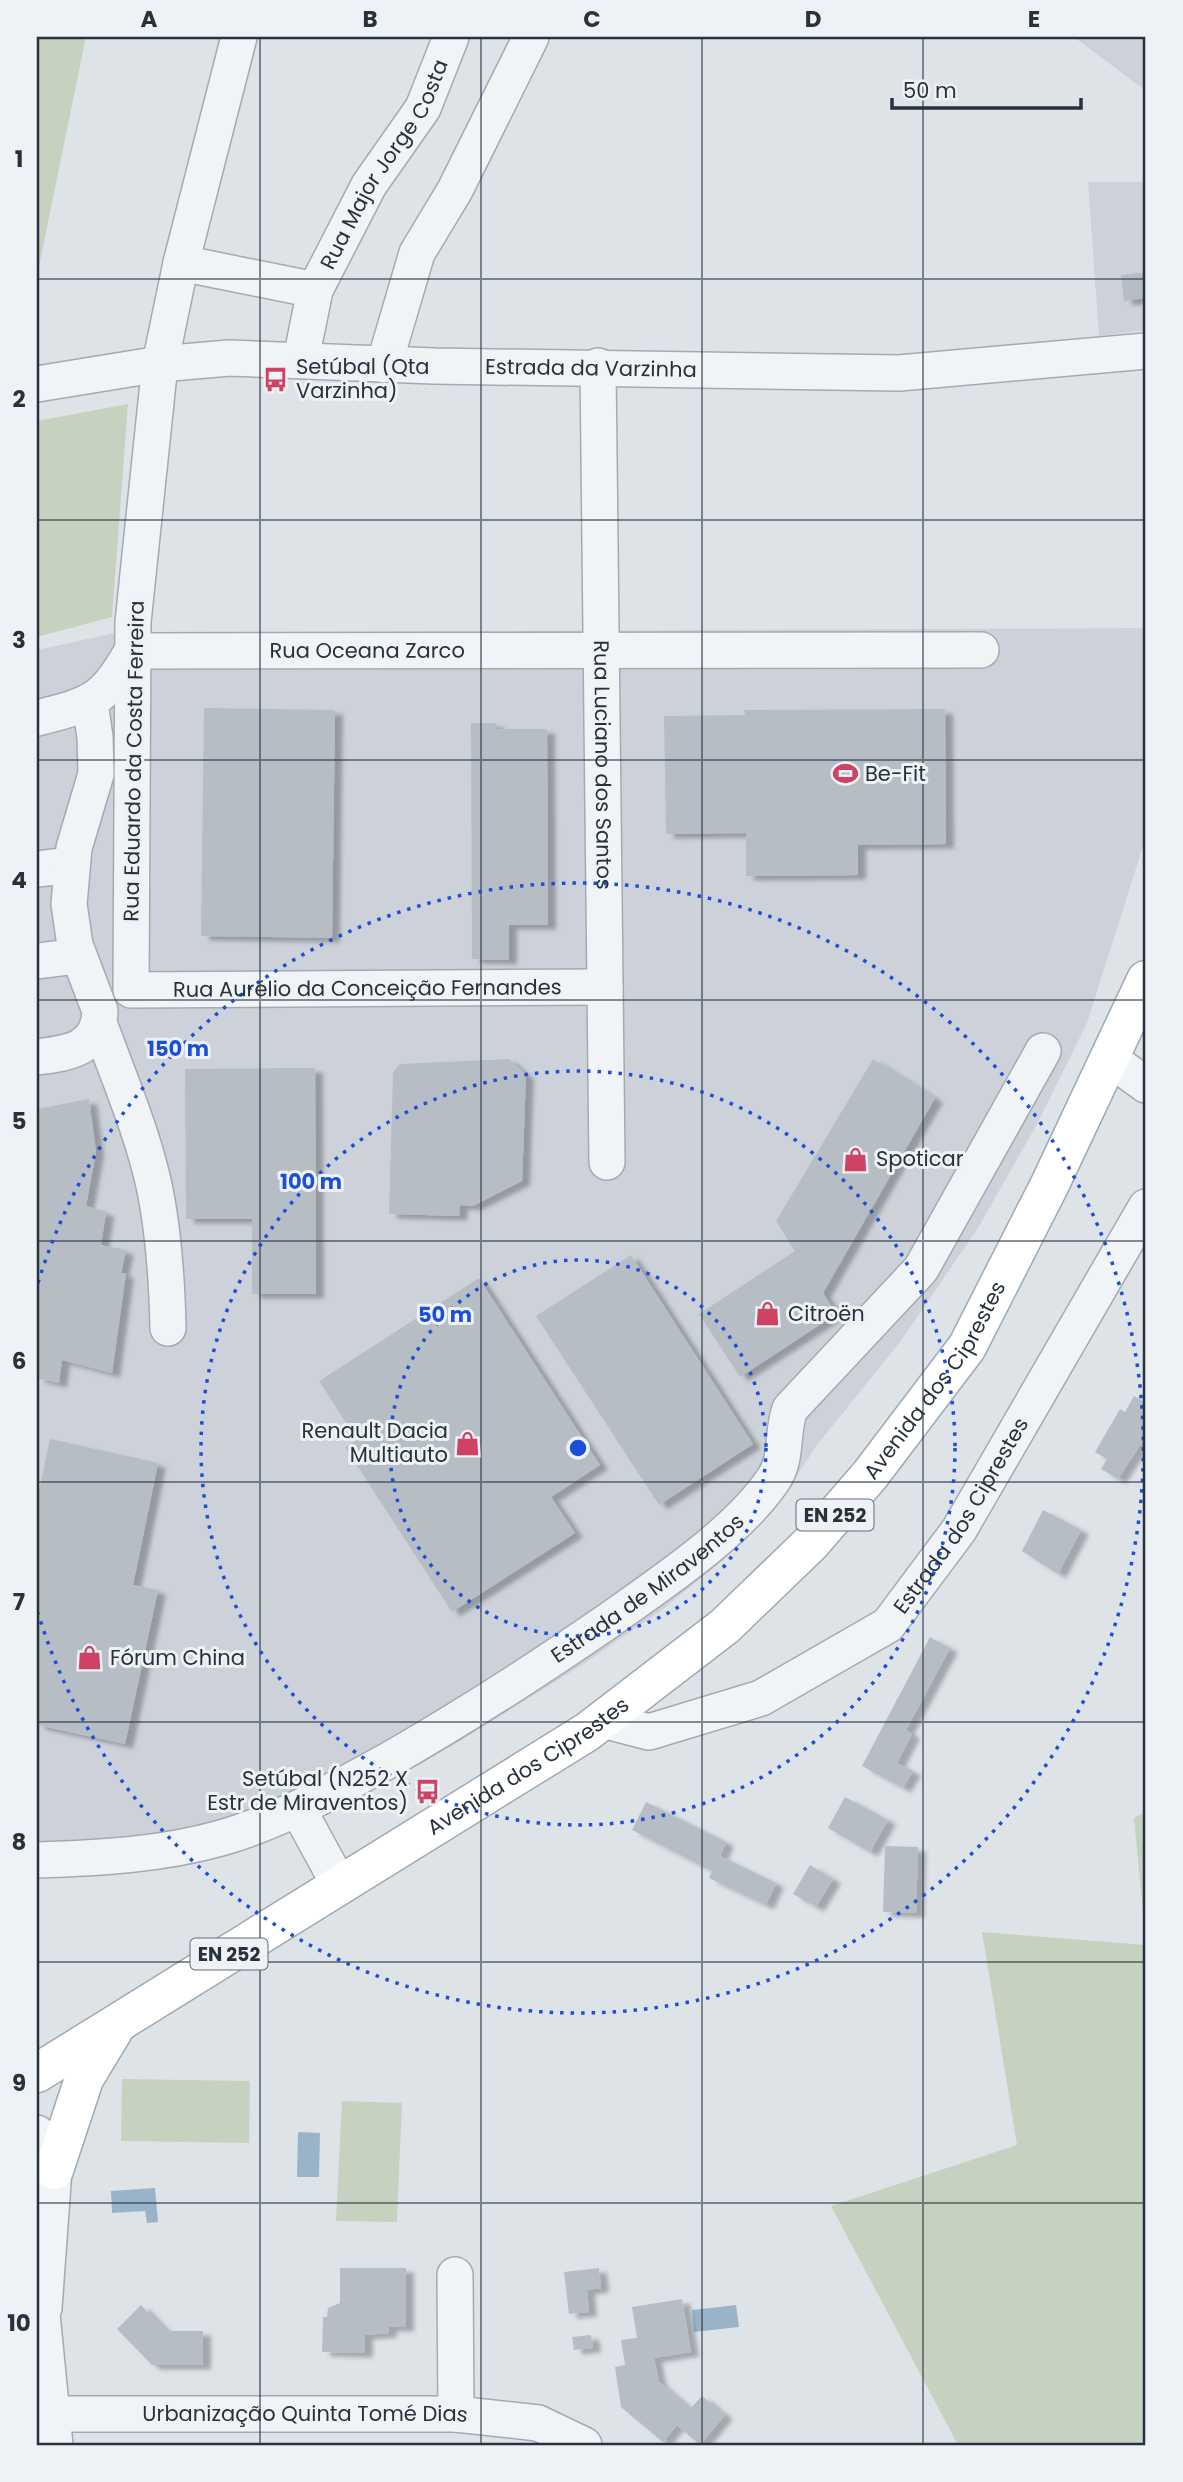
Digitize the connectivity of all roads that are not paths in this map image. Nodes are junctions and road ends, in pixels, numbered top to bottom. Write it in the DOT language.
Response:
graph roads {
  1 [pos="239,37"];
  2 [pos="451,37"];
  3 [pos="531,37"];
  4 [pos="181,263"];
  5 [pos="315,290"];
  6 [pos="1146,351"];
  7 [pos="301,359"];
  8 [pos="160,364"];
  9 [pos="384,365"];
  10 [pos="598,366"];
  11 [pos="37,384"];
  12 [pos="601,648"];
  13 [pos="982,650"];
  14 [pos="132,651"];
  15 [pos="90,703"];
  16 [pos="37,718"];
  17 [pos="72,865"];
  18 [pos="37,869"];
  19 [pos="78,956"];
  20 [pos="37,961"];
  21 [pos="1146,980"];
  22 [pos="605,987"];
  23 [pos="131,990"];
  24 [pos="99,1023"];
  25 [pos="1043,1051"];
  26 [pos="37,1057"];
  27 [pos="1110,1059"];
  28 [pos="1146,1085"];
  29 [pos="607,1162"];
  30 [pos="1146,1208"];
  31 [pos="168,1328"];
  32 [pos="603,1720"];
  33 [pos="298,1809"];
  34 [pos="37,1860"];
  35 [pos="340,1886"];
  36 [pos="119,2022"];
  37 [pos="37,2073"];
  38 [pos="37,2133"];
  39 [pos="54,2170"];
  40 [pos="37,2270"];
  41 [pos="455,2275"];
  42 [pos="40,2308"];
  43 [pos="456,2414"];
  44 [pos="54,2430"];
  45 [pos="584,2445"];
  1 -- 4 [label="street, Rua Eduardo da Costa Ferreira"];
  2 -- 5 [label="street, Rua Major Jorge Costa"];
  3 -- 9 [label="street"];
  4 -- 5 [label="street"];
  4 -- 8 [label="street, Rua Eduardo da Costa Ferreira"];
  5 -- 7 [label="street, Rua Major Jorge Costa"];
  6 -- 10 [label="street, Estrada da Varzinha"];
  7 -- 8 [label="street, Estrada da Varzinha"];
  7 -- 9 [label="street, Estrada da Varzinha"];
  8 -- 11 [label="street, Estrada da Varzinha"];
  8 -- 14 [label="street, Rua Eduardo da Costa Ferreira"];
  9 -- 10 [label="street, Estrada da Varzinha"];
  10 -- 12 [label="street, Rua Luciano dos Santos"];
  12 -- 13 [label="street, Rua Oceana Zarco"];
  12 -- 14 [label="street, Rua Oceana Zarco"];
  12 -- 22 [label="street, Rua Luciano dos Santos"];
  14 -- 15 [label="street"];
  14 -- 23 [label="street, Rua Eduardo da Costa Ferreira"];
  15 -- 16 [label="street"];
  15 -- 17 [label="street"];
  17 -- 18 [label="street"];
  17 -- 19 [label="street"];
  19 -- 20 [label="street"];
  19 -- 24 [label="street"];
  21 -- 27 [label="main road, Avenida dos Ciprestes / EN 252"];
  22 -- 23 [label="street, Rua Aurélio da Conceição Fernandes"];
  22 -- 29 [label="street, Rua Luciano dos Santos"];
  24 -- 26 [label="street"];
  24 -- 31 [label="street"];
  25 -- 33 [label="street, Estrada de Miraventos"];
  27 -- 28 [label="street"];
  27 -- 32 [label="main road, Avenida dos Ciprestes / EN 252"];
  30 -- 32 [label="street, Estrada dos Ciprestes"];
  32 -- 35 [label="main road, Avenida dos Ciprestes / EN 252"];
  33 -- 34 [label="street, Estrada de Miraventos"];
  33 -- 35 [label="street"];
  35 -- 36 [label="main road, EN 252"];
  36 -- 37 [label="main road, EN 252"];
  36 -- 39 [label="main road"];
  38 -- 39 [label="street"];
  39 -- 42 [label="street"];
  40 -- 42 [label="street"];
  41 -- 43 [label="street"];
  42 -- 44 [label="street"];
  43 -- 44 [label="street, Urbanização Quinta Tomé Dias"];
  43 -- 45 [label="street, Urbanização Quinta Tomé Dias"];
}
